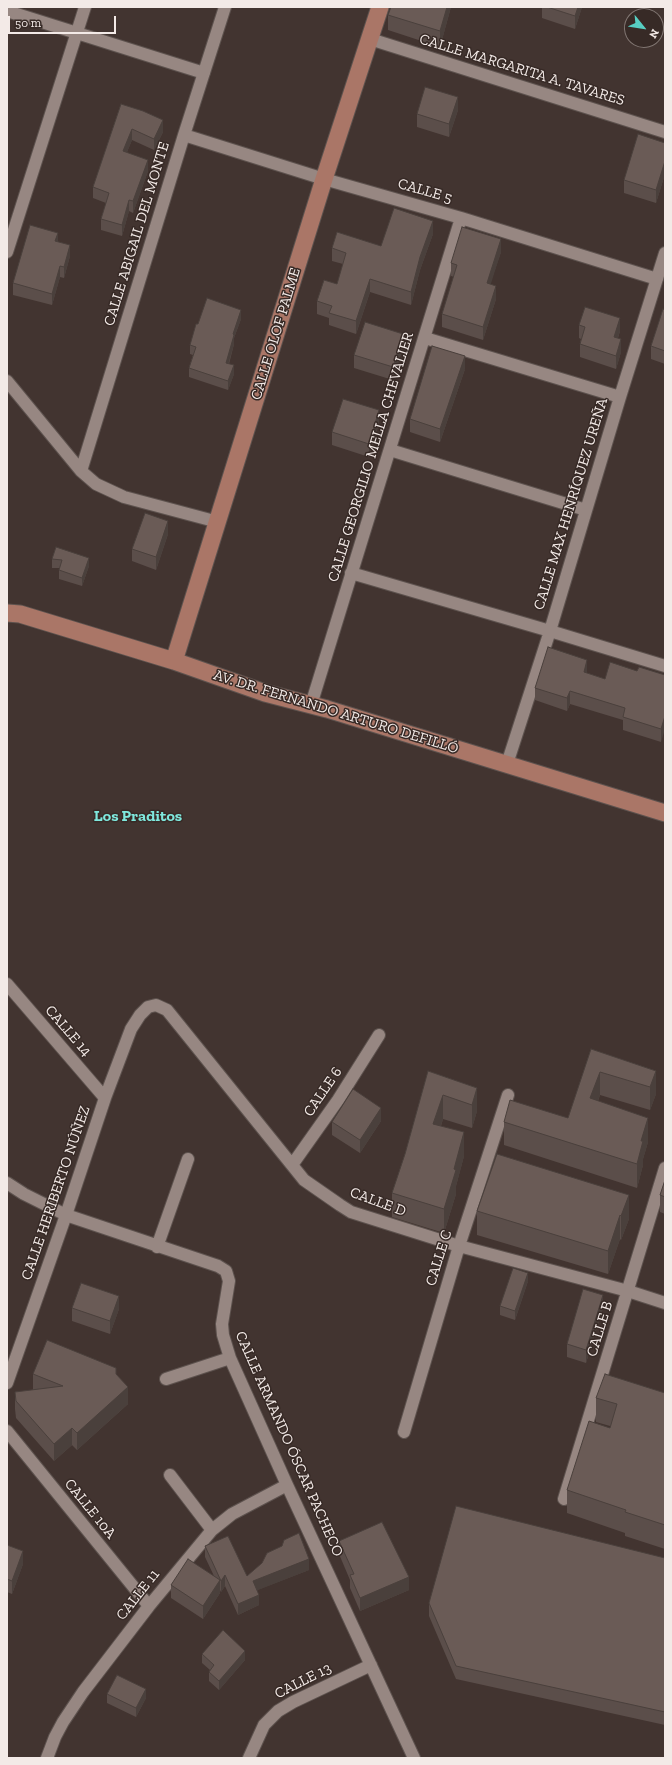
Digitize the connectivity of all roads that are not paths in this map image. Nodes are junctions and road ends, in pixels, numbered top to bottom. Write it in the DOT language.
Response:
graph roads {
  1 [pos="85,7"];
  2 [pos="226,7"];
  3 [pos="380,7"];
  4 [pos="7,11"];
  5 [pos="76,33"];
  6 [pos="370,39"];
  7 [pos="204,73"];
  8 [pos="665,132"];
  9 [pos="184,135"];
  10 [pos="324,179"];
  11 [pos="461,218"];
  12 [pos="7,252"];
  13 [pos="665,253"];
  14 [pos="656,278"];
  15 [pos="425,338"];
  16 [pos="7,381"];
  17 [pos="620,397"];
  18 [pos="390,450"];
  19 [pos="81,471"];
  20 [pos="586,510"];
  21 [pos="218,522"];
  22 [pos="351,573"];
  23 [pos="7,613"];
  24 [pos="550,630"];
  25 [pos="174,661"];
  26 [pos="665,666"];
  27 [pos="310,705"];
  28 [pos="507,764"];
  29 [pos="665,813"];
  30 [pos="7,984"];
  31 [pos="140,1015"];
  32 [pos="379,1035"];
  33 [pos="508,1095"];
  34 [pos="105,1098"];
  35 [pos="188,1159"];
  36 [pos="292,1165"];
  37 [pos="665,1168"];
  38 [pos="7,1183"];
  39 [pos="66,1215"];
  40 [pos="460,1246"];
  41 [pos="157,1247"];
  42 [pos="628,1291"];
  43 [pos="665,1303"];
  44 [pos="230,1358"];
  45 [pos="166,1379"];
  46 [pos="7,1383"];
  47 [pos="7,1432"];
  48 [pos="404,1432"];
  49 [pos="170,1475"];
  50 [pos="287,1485"];
  51 [pos="564,1499"];
  52 [pos="212,1530"];
  53 [pos="149,1606"];
  54 [pos="371,1665"];
  55 [pos="47,1758"];
  56 [pos="249,1758"];
  57 [pos="414,1758"];
  1 -- 5 [label="street"];
  2 -- 7 [label="street, CALLE ABIGAIL DEL MONTE"];
  3 -- 6 [label="street, CALLE OLOF PALME"];
  4 -- 5 [label="street"];
  5 -- 7 [label="street"];
  5 -- 12 [label="street"];
  6 -- 8 [label="street, CALLE MARGARITA A. TAVARES"];
  6 -- 10 [label="street, CALLE OLOF PALME"];
  7 -- 9 [label="street, CALLE ABIGAIL DEL MONTE"];
  9 -- 10 [label="street, CALLE 5"];
  9 -- 19 [label="street, CALLE ABIGAIL DEL MONTE"];
  10 -- 11 [label="street, CALLE 5"];
  10 -- 21 [label="street, CALLE OLOF PALME"];
  11 -- 14 [label="street, CALLE 5"];
  11 -- 15 [label="street, CALLE GEORGILIO MELLA CHEVALIER"];
  13 -- 14 [label="street, CALLE MAX HENRÍQUEZ UREÑA"];
  14 -- 17 [label="street, CALLE MAX HENRÍQUEZ UREÑA"];
  15 -- 17 [label="street"];
  15 -- 18 [label="street, CALLE GEORGILIO MELLA CHEVALIER"];
  16 -- 19 [label="street"];
  17 -- 20 [label="street, CALLE MAX HENRÍQUEZ UREÑA"];
  18 -- 20 [label="street"];
  18 -- 22 [label="street, CALLE GEORGILIO MELLA CHEVALIER"];
  19 -- 21 [label="street"];
  20 -- 24 [label="street, CALLE MAX HENRÍQUEZ UREÑA"];
  21 -- 25 [label="street, CALLE OLOF PALME"];
  22 -- 24 [label="street"];
  22 -- 27 [label="street, CALLE GEORGILIO MELLA CHEVALIER"];
  23 -- 25 [label="street, AV. DR. FERNANDO ARTURO DEFILLÓ"];
  24 -- 26 [label="street"];
  24 -- 28 [label="street, CALLE MAX HENRÍQUEZ UREÑA"];
  25 -- 27 [label="street, AV. DR. FERNANDO ARTURO DEFILLÓ"];
  27 -- 28 [label="street, AV. DR. FERNANDO ARTURO DEFILLÓ"];
  28 -- 29 [label="street, AV. DR. FERNANDO ARTURO DEFILLÓ"];
  30 -- 34 [label="street, CALLE 14"];
  31 -- 34 [label="street, CALLE HERIBERTO NÚÑEZ"];
  31 -- 36 [label="street, CALLE D"];
  32 -- 36 [label="street, CALLE 6"];
  33 -- 40 [label="street, CALLE C"];
  34 -- 39 [label="street, CALLE HERIBERTO NÚÑEZ"];
  35 -- 41 [label="street"];
  36 -- 40 [label="street, CALLE D"];
  37 -- 42 [label="street, CALLE B"];
  38 -- 39 [label="street, CALLE ARMANDO ÓSCAR PACHECO"];
  39 -- 41 [label="street, CALLE ARMANDO ÓSCAR PACHECO"];
  39 -- 46 [label="street, CALLE HERIBERTO NÚÑEZ"];
  40 -- 42 [label="street, CALLE D"];
  40 -- 48 [label="street, CALLE C"];
  41 -- 44 [label="street, CALLE ARMANDO ÓSCAR PACHECO"];
  42 -- 43 [label="street, CALLE D"];
  42 -- 51 [label="street, CALLE B"];
  44 -- 45 [label="street"];
  44 -- 50 [label="street, CALLE ARMANDO ÓSCAR PACHECO"];
  47 -- 53 [label="street, CALLE 10A"];
  49 -- 52 [label="street"];
  50 -- 52 [label="street, CALLE 11"];
  50 -- 54 [label="street, CALLE ARMANDO ÓSCAR PACHECO"];
  52 -- 53 [label="street, CALLE 11"];
  53 -- 55 [label="street, CALLE 11"];
  54 -- 56 [label="street, CALLE 13"];
  54 -- 57 [label="street, CALLE ARMANDO ÓSCAR PACHECO"];
}
